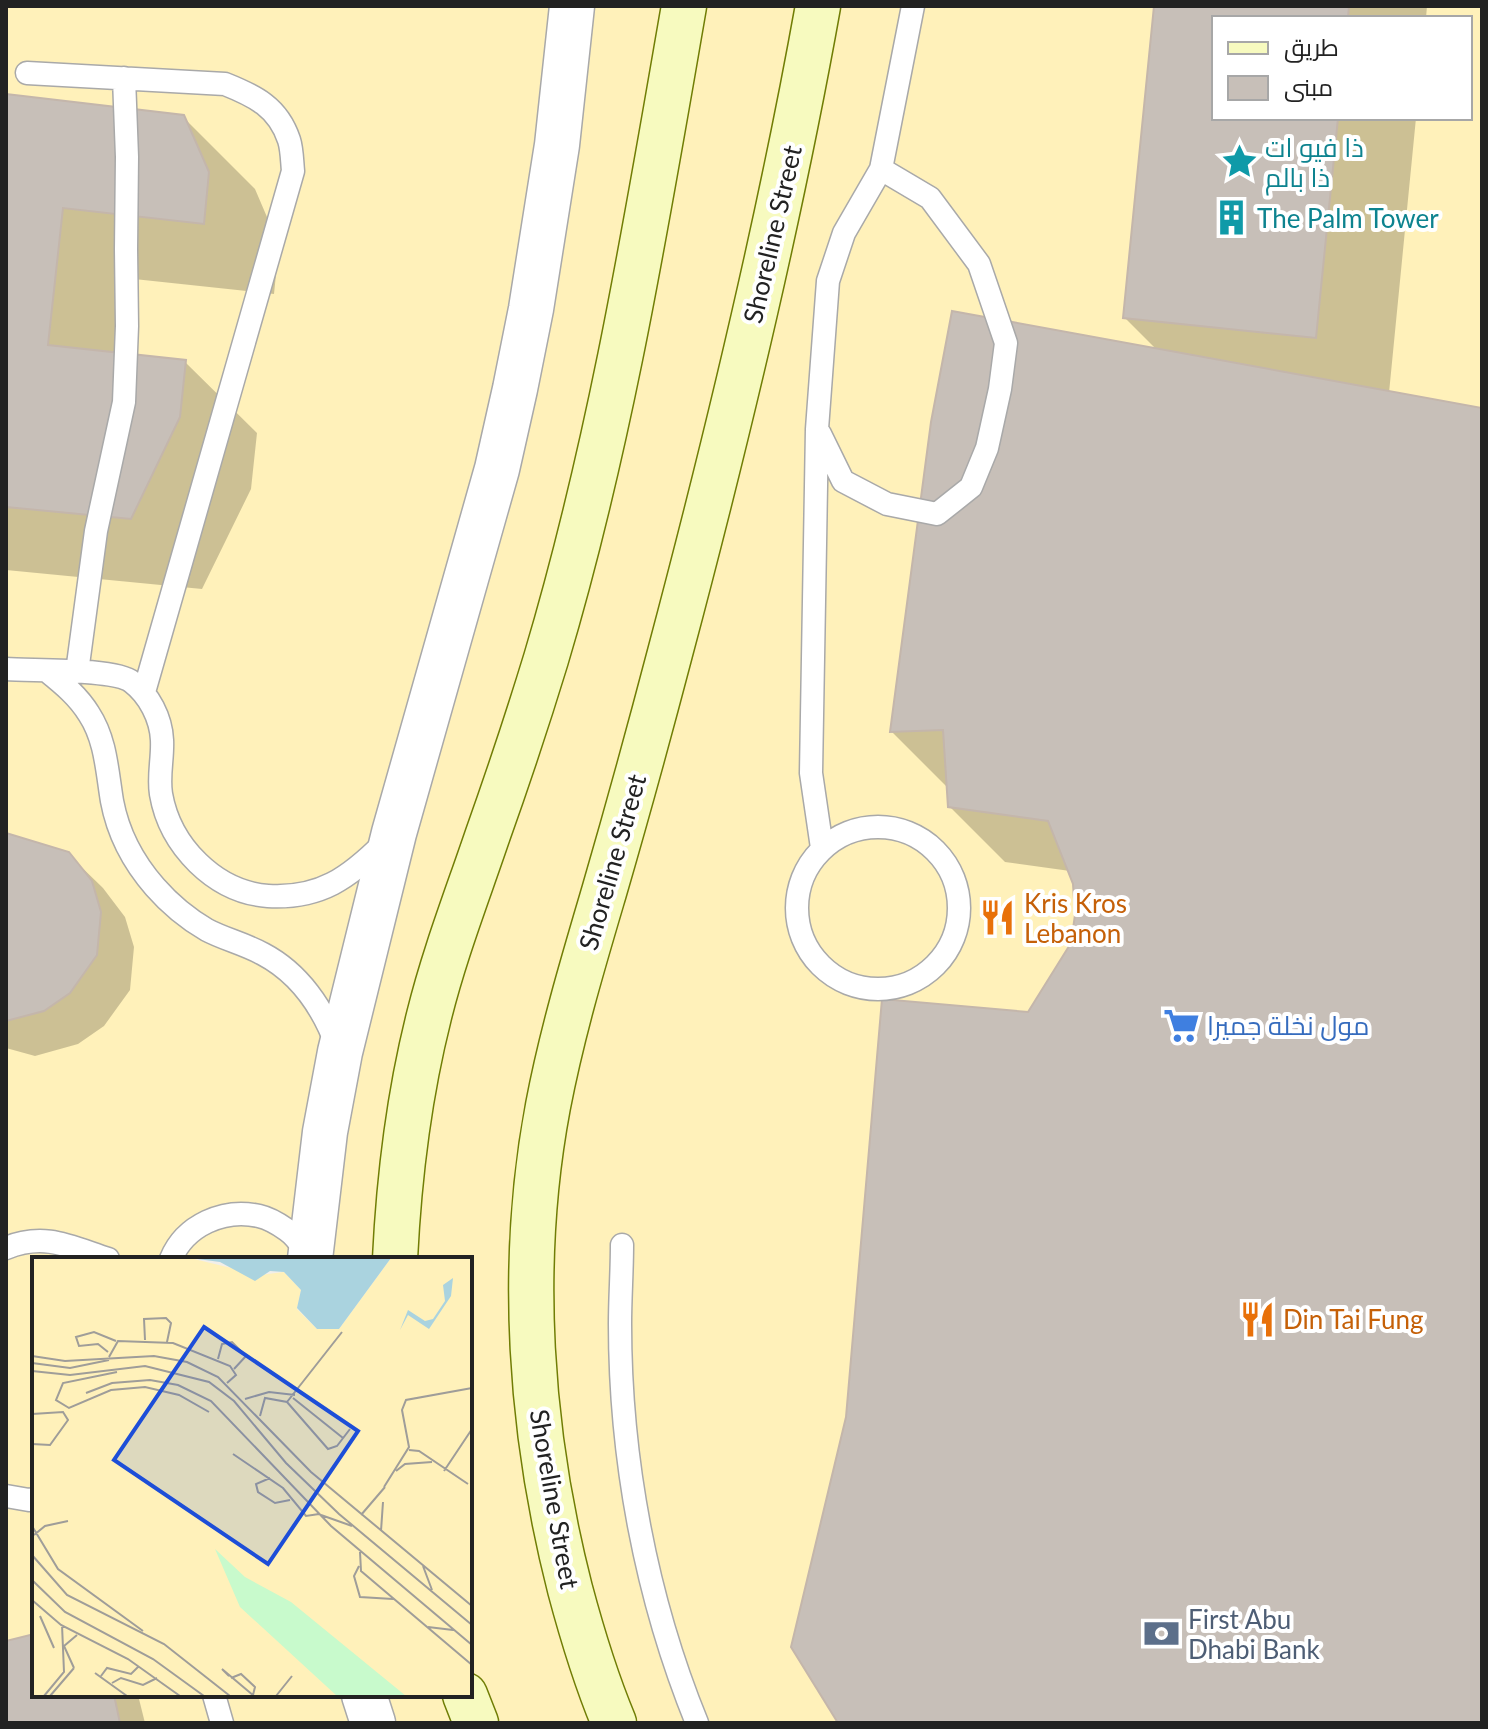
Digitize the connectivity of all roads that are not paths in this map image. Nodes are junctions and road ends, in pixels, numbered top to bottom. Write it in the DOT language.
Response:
graph roads {
  1 [pos="572,6"];
  2 [pos="684,6"];
  3 [pos="818,6"];
  4 [pos="913,6"];
  5 [pos="27,73"];
  6 [pos="124,78"];
  7 [pos="881,169"];
  8 [pos="817,429"];
  9 [pos="6,669"];
  10 [pos="47,671"];
  11 [pos="77,672"];
  12 [pos="144,692"];
  13 [pos="394,833"];
  14 [pos="822,848"];
  15 [pos="340,1052"];
  16 [pos="622,1245"];
  17 [pos="6,1248"];
  18 [pos="102,1257"];
  19 [pos="172,1257"];
  20 [pos="310,1257"];
  21 [pos="395,1257"];
  22 [pos="6,1496"];
  23 [pos="32,1499"];
  24 [pos="215,1697"];
  25 [pos="365,1697"];
  26 [pos="466,1697"];
  27 [pos="222,1723"];
  28 [pos="373,1723"];
  29 [pos="476,1723"];
  30 [pos="614,1723"];
  31 [pos="697,1723"];
  1 -- 13 [label="street"];
  2 -- 21 [label="main road"];
  3 -- 30 [label="main road, Shoreline Street"];
  4 -- 7 [label="lane"];
  5 -- 6 [label="lane"];
  6 -- 11 [label="lane"];
  6 -- 12 [label="lane"];
  7 -- 8 [label="lane"];
  7 -- 8 [label="lane"];
  8 -- 14 [label="lane"];
  9 -- 10 [label="lane"];
  10 -- 11 [label="lane"];
  10 -- 15 [label="lane"];
  11 -- 12 [label="lane"];
  12 -- 13 [label="lane"];
  13 -- 15 [label="street"];
  14 -- 14 [label="lane"];
  15 -- 20 [label="street"];
  16 -- 31 [label="lane"];
  17 -- 18 [label="lane"];
  19 -- 20 [label="lane"];
  22 -- 23 [label="lane"];
  24 -- 27 [label="lane"];
  25 -- 28 [label="street"];
  26 -- 29 [label="main road"];
}
